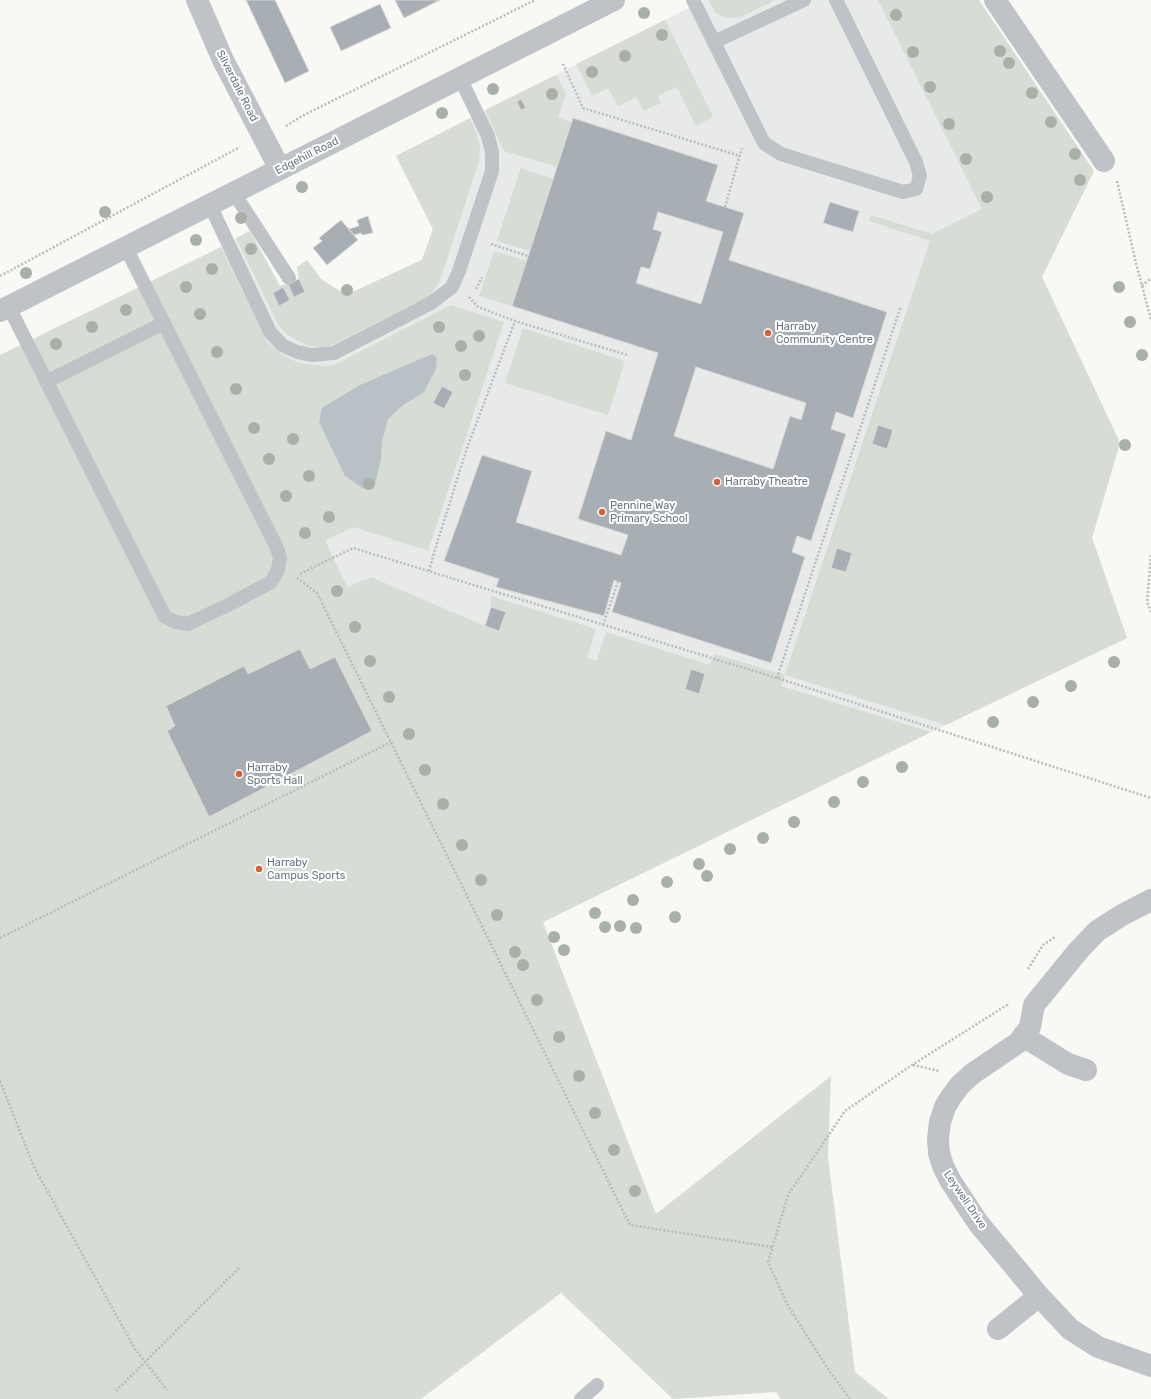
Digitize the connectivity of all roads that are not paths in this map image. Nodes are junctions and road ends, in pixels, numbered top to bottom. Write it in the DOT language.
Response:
graph roads {
  1 [pos="197,0"];
  2 [pos="614,0"];
  3 [pos="693,0"];
  4 [pos="804,0"];
  5 [pos="836,0"];
  6 [pos="995,0"];
  7 [pos="714,42"];
  8 [pos="460,78"];
  9 [pos="1104,161"];
  10 [pos="280,170"];
  11 [pos="234,193"];
  12 [pos="210,205"];
  13 [pos="126,248"];
  14 [pos="289,278"];
  15 [pos="4,309"];
  16 [pos="164,323"];
  17 [pos="46,382"];
  18 [pos="1151,900"];
  19 [pos="1023,1036"];
  20 [pos="1086,1070"];
  21 [pos="1039,1296"];
  22 [pos="998,1329"];
  23 [pos="1151,1366"];
  24 [pos="597,1385"];
  25 [pos="581,1399"];
  1 -- 10 [label="street, Silverdale Road"];
  2 -- 8 [label="street, Edgehill Road"];
  3 -- 7 [label="lane"];
  4 -- 7 [label="lane"];
  5 -- 7 [label="lane"];
  6 -- 9 [label="street"];
  8 -- 10 [label="street, Edgehill Road"];
  8 -- 12 [label="lane"];
  10 -- 11 [label="street, Edgehill Road"];
  11 -- 12 [label="street, Edgehill Road"];
  11 -- 14 [label="lane"];
  12 -- 13 [label="street, Edgehill Road"];
  13 -- 15 [label="street, Edgehill Road"];
  13 -- 16 [label="lane"];
  15 -- 17 [label="lane"];
  16 -- 17 [label="lane"];
  16 -- 17 [label="lane"];
  18 -- 19 [label="street, Leywell Drive"];
  19 -- 20 [label="street"];
  19 -- 21 [label="street, Leywell Drive"];
  21 -- 22 [label="street"];
  21 -- 23 [label="street, Leywell Drive"];
  24 -- 25 [label="lane"];
}
